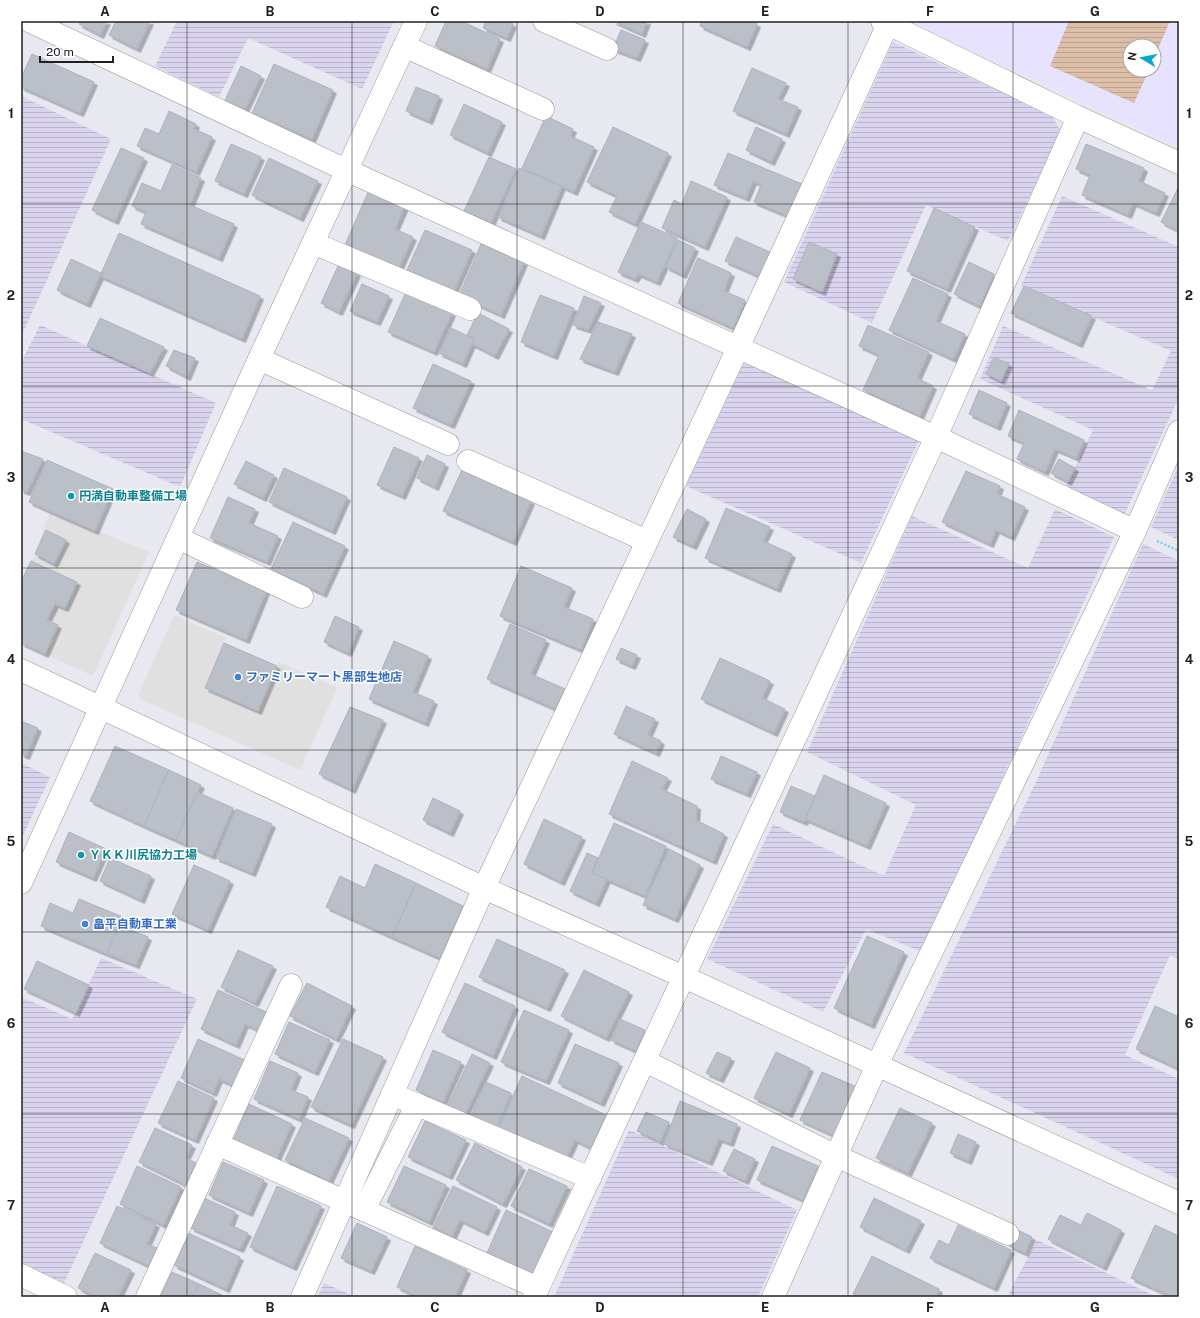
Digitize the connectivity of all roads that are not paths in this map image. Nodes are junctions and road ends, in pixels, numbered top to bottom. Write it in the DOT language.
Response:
graph roads {
  1 [pos="29,21"];
  2 [pos="416,21"];
  3 [pos="544,21"];
  4 [pos="885,22"];
  5 [pos="404,46"];
  6 [pos="607,49"];
  7 [pos="543,109"];
  8 [pos="1078,117"];
  9 [pos="1179,163"];
  10 [pos="346,170"];
  11 [pos="313,243"];
  12 [pos="470,309"];
  13 [pos="738,348"];
  14 [pos="259,359"];
  15 [pos="1179,431"];
  16 [pos="936,437"];
  17 [pos="448,444"];
  18 [pos="468,461"];
  19 [pos="1134,530"];
  20 [pos="178,538"];
  21 [pos="647,541"];
  22 [pos="302,597"];
  23 [pos="21,670"];
  24 [pos="100,707"];
  25 [pos="21,883"];
  26 [pos="484,888"];
  27 [pos="684,977"];
  28 [pos="291,985"];
  29 [pos="645,1061"];
  30 [pos="877,1065"];
  31 [pos="392,1094"];
  32 [pos="416,1104"];
  33 [pos="217,1144"];
  34 [pos="836,1156"];
  35 [pos="590,1178"];
  36 [pos="345,1201"];
  37 [pos="1179,1203"];
  38 [pos="364,1210"];
  39 [pos="1008,1234"];
  40 [pos="21,1275"];
  41 [pos="536,1293"];
  42 [pos="66,1297"];
  43 [pos="147,1297"];
  44 [pos="302,1297"];
  45 [pos="773,1297"];
  1 -- 10 [label="street"];
  2 -- 5 [label="street"];
  3 -- 6 [label="street"];
  4 -- 8 [label="street"];
  4 -- 13 [label="street"];
  5 -- 7 [label="street"];
  5 -- 10 [label="street"];
  8 -- 9 [label="street"];
  8 -- 16 [label="street"];
  10 -- 11 [label="street"];
  10 -- 13 [label="street"];
  11 -- 12 [label="street"];
  11 -- 14 [label="street"];
  13 -- 16 [label="street"];
  13 -- 21 [label="street"];
  14 -- 17 [label="street"];
  14 -- 20 [label="street"];
  15 -- 19 [label="street"];
  16 -- 19 [label="street"];
  16 -- 27 [label="street"];
  18 -- 21 [label="street"];
  19 -- 30 [label="street"];
  20 -- 22 [label="street"];
  20 -- 24 [label="street"];
  21 -- 26 [label="street"];
  23 -- 24 [label="street"];
  24 -- 25 [label="street"];
  24 -- 26 [label="street"];
  26 -- 27 [label="street"];
  26 -- 31 [label="street"];
  27 -- 29 [label="street"];
  27 -- 30 [label="street"];
  28 -- 33 [label="street"];
  29 -- 34 [label="street"];
  29 -- 35 [label="street"];
  30 -- 34 [label="street"];
  30 -- 37 [label="street"];
  31 -- 32 [label="street"];
  31 -- 36 [label="street"];
  32 -- 35 [label="street"];
  32 -- 38 [label="street"];
  33 -- 36 [label="street"];
  33 -- 43 [label="street"];
  34 -- 39 [label="street"];
  34 -- 45 [label="street"];
  35 -- 41 [label="street"];
  36 -- 38 [label="street"];
  36 -- 44 [label="street"];
  38 -- 41 [label="street"];
  40 -- 42 [label="street"];
}
